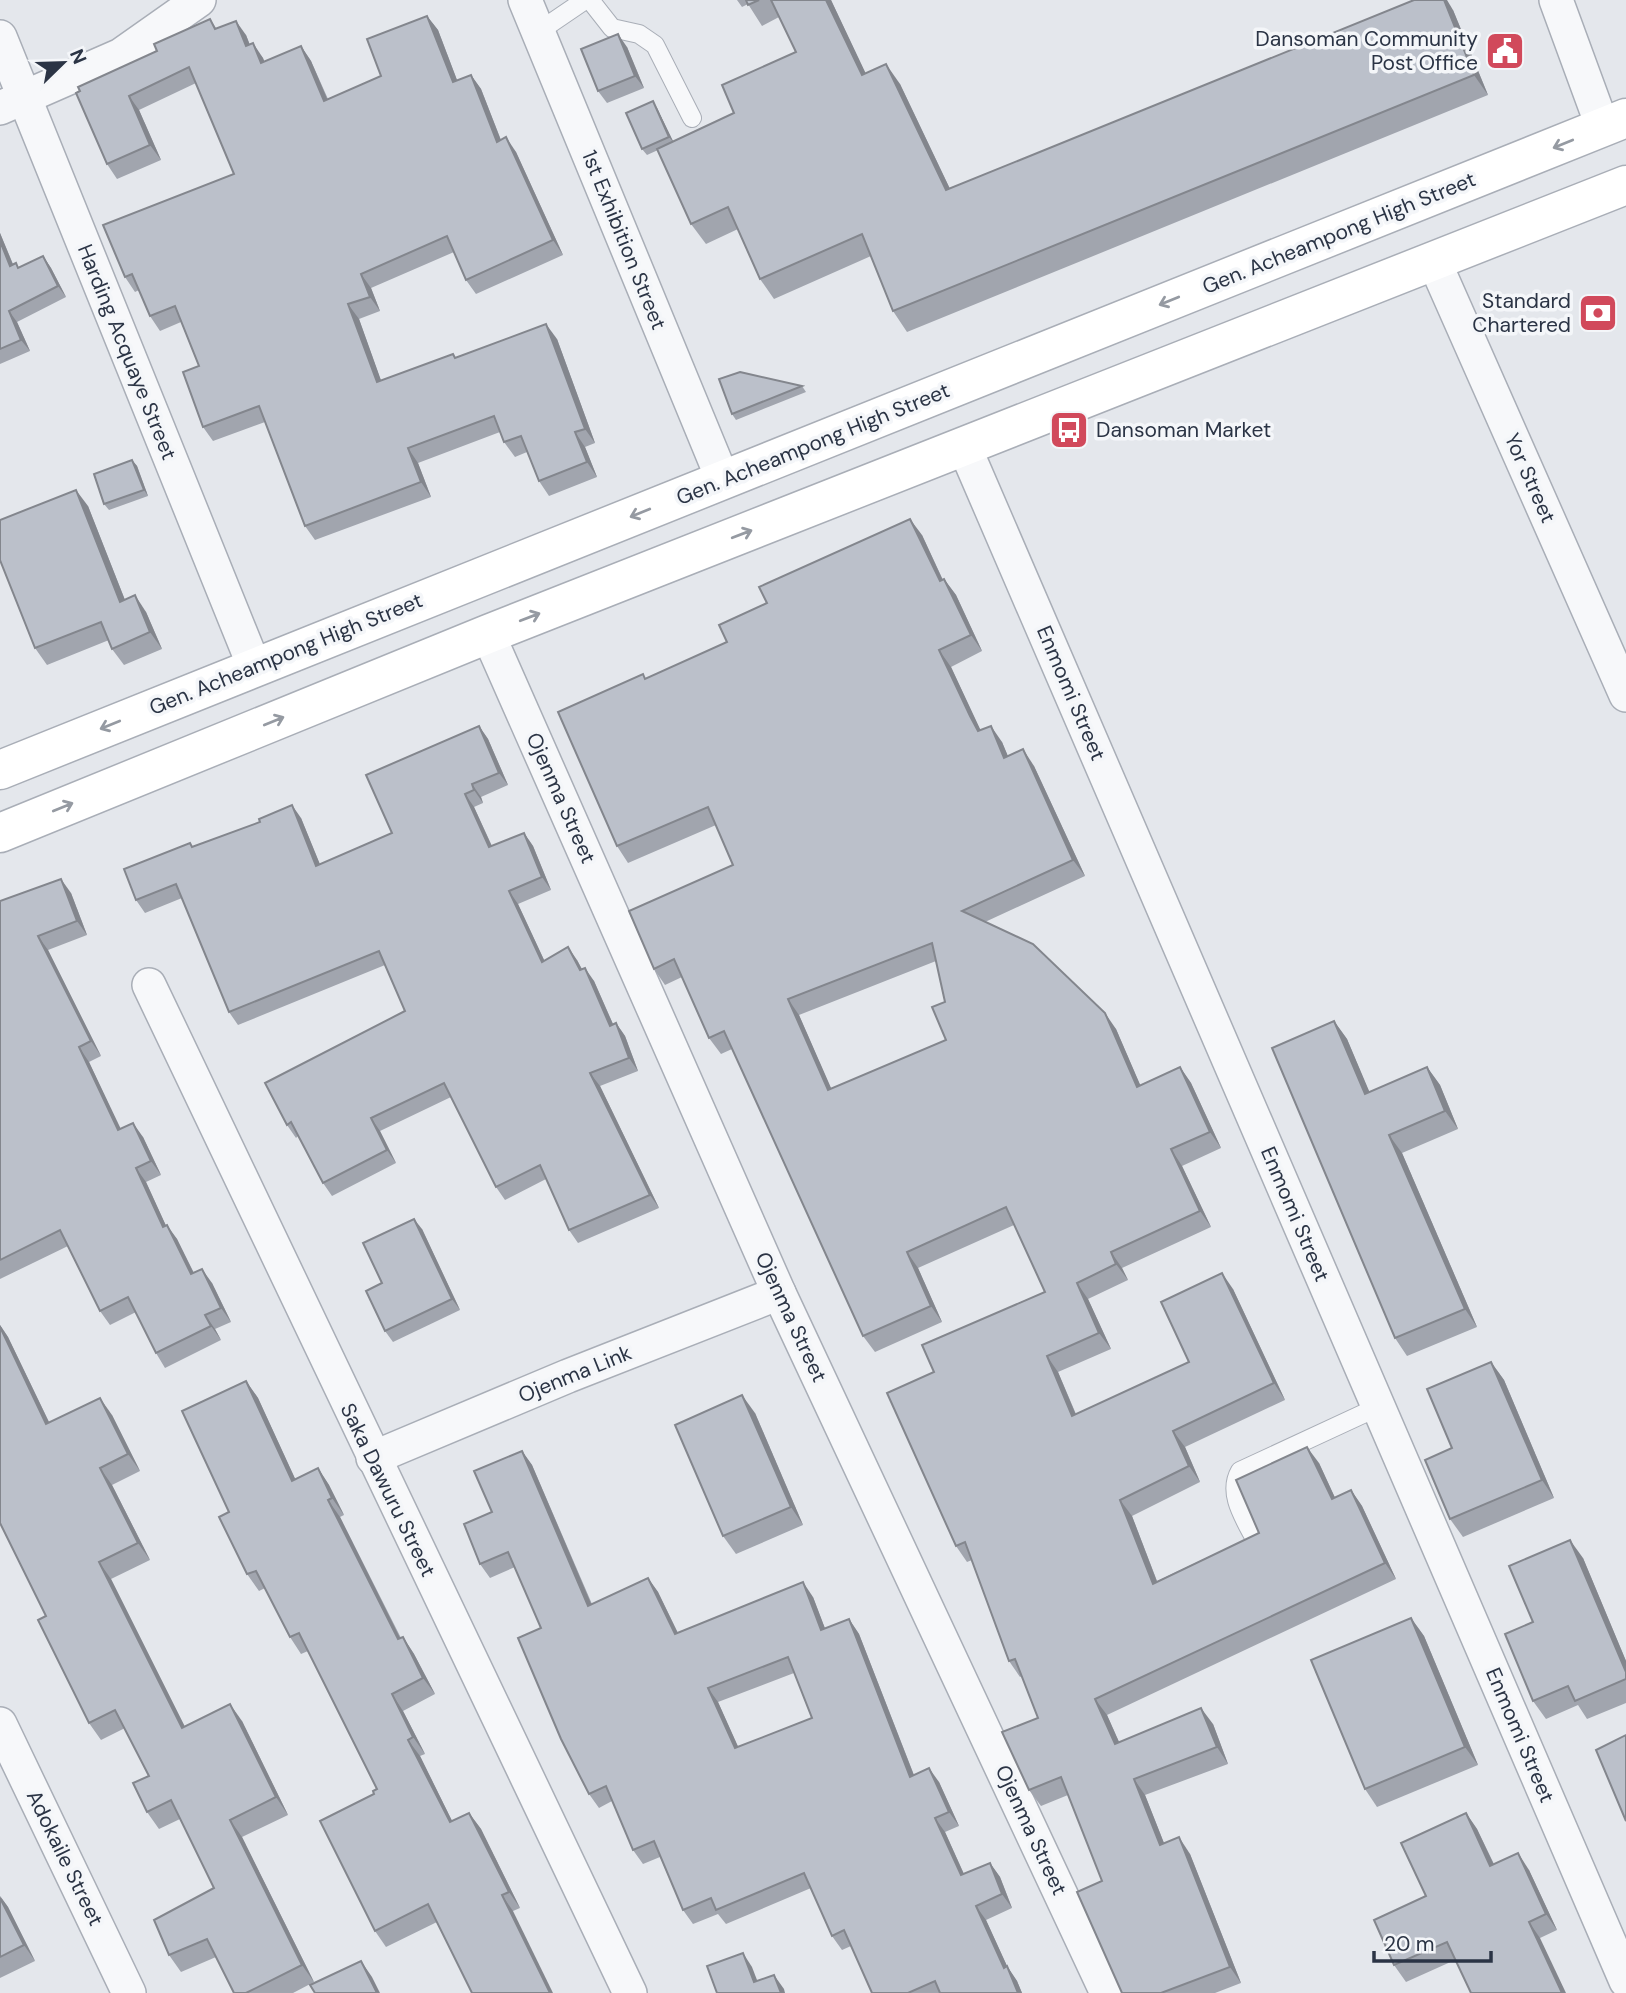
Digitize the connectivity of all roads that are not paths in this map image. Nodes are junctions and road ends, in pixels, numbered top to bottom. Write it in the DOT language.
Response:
graph roads {
  1 [pos="199,0"];
  2 [pos="525,0"];
  3 [pos="588,0"];
  4 [pos="1556,0"];
  5 [pos="538,32"];
  6 [pos="0,37"];
  7 [pos="12,104"];
  8 [pos="692,118"];
  9 [pos="1614,123"];
  10 [pos="1626,185"];
  11 [pos="1434,261"];
  12 [pos="964,446"];
  13 [pos="723,480"];
  14 [pos="488,634"];
  15 [pos="254,666"];
  16 [pos="1626,695"];
  17 [pos="0,770"];
  18 [pos="0,833"];
  19 [pos="149,985"];
  20 [pos="779,1293"];
  21 [pos="1378,1407"];
  22 [pos="373,1458"];
  23 [pos="1258,1545"];
  24 [pos="2,1734"];
  25 [pos="1626,1981"];
  26 [pos="129,1993"];
  27 [pos="630,1993"];
  28 [pos="1107,1993"];
  1 -- 7 [label="street"];
  2 -- 5 [label="street, 1st Exhibition Street"];
  3 -- 5 [label="lane"];
  3 -- 8 [label="lane"];
  4 -- 9 [label="street"];
  5 -- 13 [label="street, 1st Exhibition Street"];
  6 -- 7 [label="street, Harding Acquaye Street"];
  7 -- 15 [label="street, Harding Acquaye Street"];
  9 -- 13 [label="main road, Gen. Acheampong High Street, one-way"];
  10 -- 11 [label="main road"];
  11 -- 12 [label="main road"];
  11 -- 16 [label="street, Yor Street"];
  14 -- 12 [label="main road, one-way"];
  12 -- 21 [label="street, Enmomi Street"];
  13 -- 15 [label="main road, Gen. Acheampong High Street, one-way"];
  18 -- 14 [label="main road, one-way"];
  14 -- 20 [label="street, Ojenma Street"];
  15 -- 17 [label="main road, Gen. Acheampong High Street, one-way"];
  19 -- 22 [label="street, Saka Dawuru Street"];
  20 -- 22 [label="street, Ojenma Link"];
  20 -- 28 [label="street, Ojenma Street"];
  21 -- 23 [label="lane"];
  21 -- 25 [label="street, Enmomi Street"];
  22 -- 27 [label="street, Saka Dawuru Street"];
  24 -- 26 [label="street, Adokaile Street"];
}
